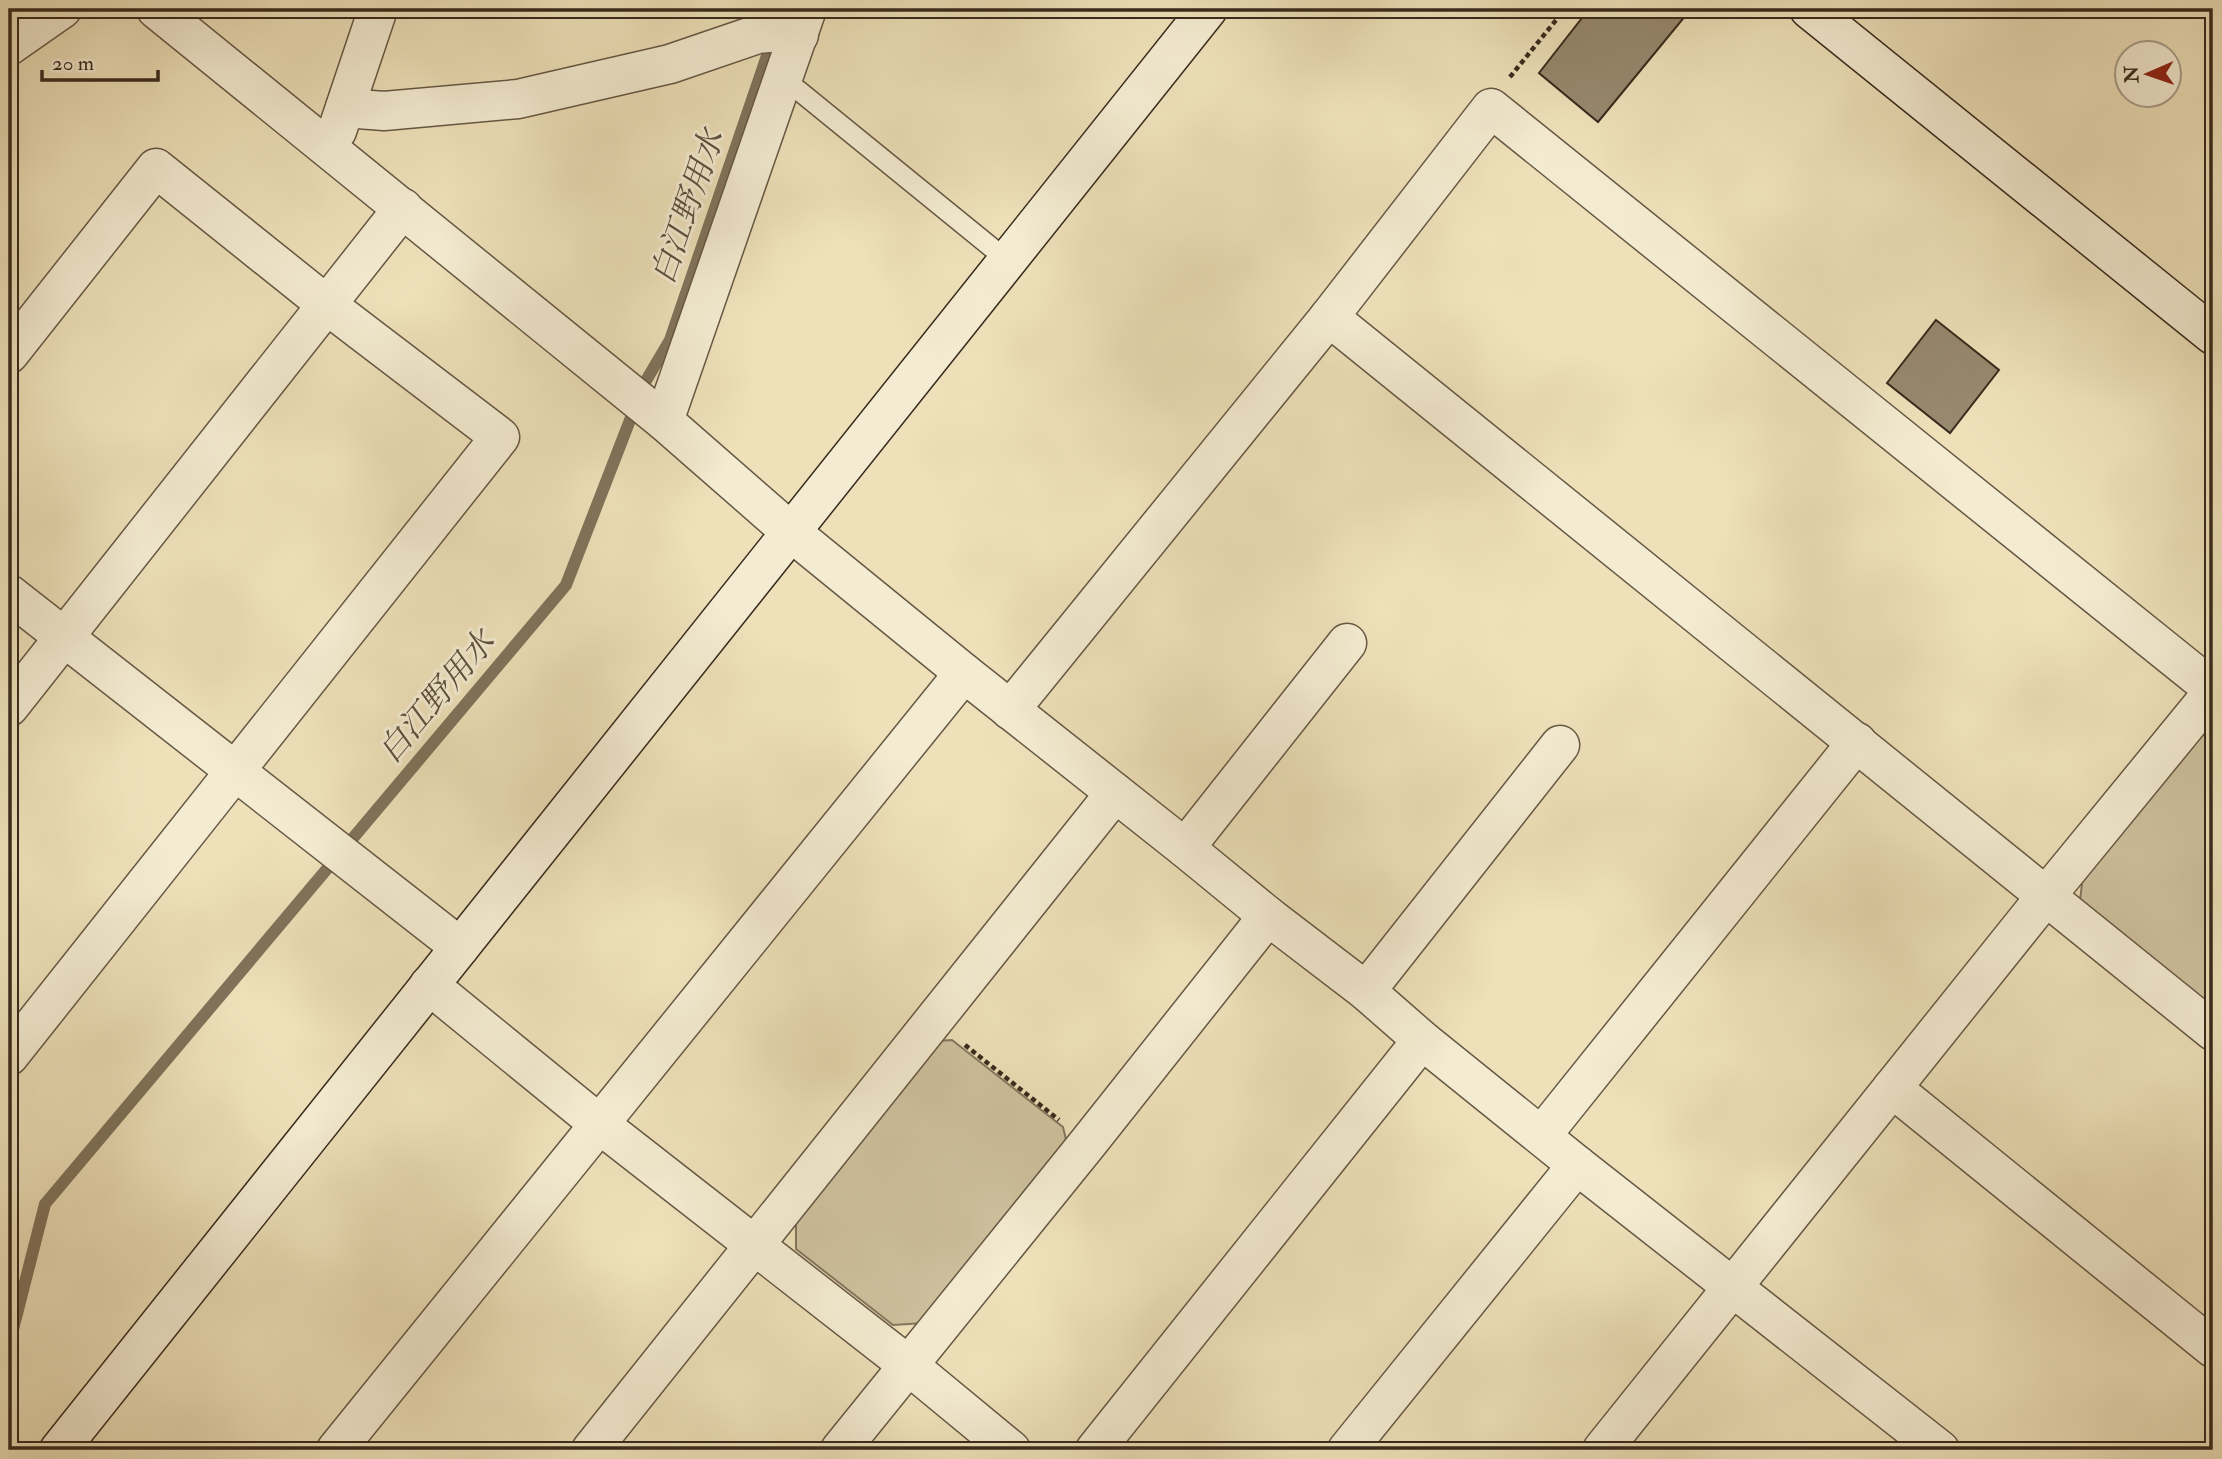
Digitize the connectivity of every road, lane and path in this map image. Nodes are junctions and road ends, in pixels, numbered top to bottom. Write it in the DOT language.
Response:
graph roads {
  1 [pos="62,9"];
  2 [pos="156,9"];
  3 [pos="378,9"];
  4 [pos="1208,9"];
  5 [pos="1565,9"];
  6 [pos="1809,9"];
  7 [pos="789,27"];
  8 [pos="9,46"];
  9 [pos="781,85"];
  10 [pos="1491,107"];
  11 [pos="345,108"];
  12 [pos="332,150"];
  13 [pos="403,208"];
  14 [pos="1007,260"];
  15 [pos="327,305"];
  16 [pos="1329,317"];
  17 [pos="15,333"];
  18 [pos="2213,335"];
  19 [pos="648,407"];
  20 [pos="791,532"];
  21 [pos="9,594"];
  22 [pos="64,638"];
  23 [pos="1348,643"];
  24 [pos="964,673"];
  25 [pos="2213,691"];
  26 [pos="9,708"];
  27 [pos="1010,710"];
  28 [pos="1857,742"];
  29 [pos="1560,745"];
  30 [pos="236,772"];
  31 [pos="1115,793"];
  32 [pos="1185,848"];
  33 [pos="2046,896"];
  34 [pos="1268,916"];
  35 [pos="460,947"];
  36 [pos="429,985"];
  37 [pos="1366,991"];
  38 [pos="934,1020"];
  39 [pos="2213,1031"];
  40 [pos="1422,1040"];
  41 [pos="9,1056"];
  42 [pos="1892,1088"];
  43 [pos="598,1123"];
  44 [pos="1542,1135"];
  45 [pos="1088,1143"];
  46 [pos="1577,1165"];
  47 [pos="756,1244"];
  48 [pos="1733,1287"];
  49 [pos="2213,1348"];
  50 [pos="908,1365"];
  51 [pos="59,1450"];
  52 [pos="336,1450"];
  53 [pos="591,1450"];
  54 [pos="840,1450"];
  55 [pos="1011,1450"];
  56 [pos="1095,1450"];
  57 [pos="1347,1450"];
  58 [pos="1602,1450"];
  59 [pos="1940,1450"];
  1 -- 8 [label="street"];
  2 -- 12 [label="street"];
  3 -- 11 [label="street"];
  4 -- 14 [label="street"];
  5 -- 10 [label="path"];
  6 -- 18 [label="street"];
  7 -- 9 [label="street"];
  7 -- 11 [label="street"];
  9 -- 14 [label="lane"];
  9 -- 19 [label="street"];
  10 -- 16 [label="street"];
  10 -- 25 [label="street"];
  11 -- 12 [label="street"];
  12 -- 13 [label="street"];
  13 -- 15 [label="street"];
  13 -- 19 [label="street"];
  14 -- 20 [label="street"];
  15 -- 17 [label="street"];
  15 -- 22 [label="street"];
  15 -- 30 [label="street"];
  16 -- 27 [label="street"];
  16 -- 28 [label="street"];
  19 -- 20 [label="street"];
  20 -- 24 [label="street"];
  20 -- 35 [label="street"];
  21 -- 22 [label="street"];
  22 -- 26 [label="street"];
  22 -- 30 [label="street"];
  23 -- 32 [label="street"];
  24 -- 27 [label="street"];
  24 -- 43 [label="street"];
  25 -- 33 [label="street"];
  27 -- 31 [label="street"];
  28 -- 33 [label="street"];
  28 -- 44 [label="street"];
  29 -- 37 [label="street"];
  30 -- 35 [label="street"];
  30 -- 41 [label="street"];
  31 -- 32 [label="street"];
  31 -- 38 [label="street"];
  32 -- 34 [label="street"];
  33 -- 39 [label="street"];
  33 -- 42 [label="street"];
  34 -- 37 [label="street"];
  34 -- 45 [label="street"];
  35 -- 36 [label="street"];
  36 -- 43 [label="street"];
  36 -- 51 [label="street"];
  37 -- 40 [label="street"];
  38 -- 45 [label="path"];
  38 -- 47 [label="street"];
  40 -- 44 [label="street"];
  40 -- 56 [label="street"];
  42 -- 48 [label="street"];
  42 -- 49 [label="street"];
  43 -- 47 [label="street"];
  43 -- 52 [label="street"];
  44 -- 46 [label="street"];
  45 -- 50 [label="street"];
  46 -- 48 [label="street"];
  46 -- 57 [label="street"];
  47 -- 50 [label="street"];
  47 -- 53 [label="street"];
  48 -- 58 [label="street"];
  48 -- 59 [label="street"];
  50 -- 54 [label="street"];
  50 -- 55 [label="street"];
}
